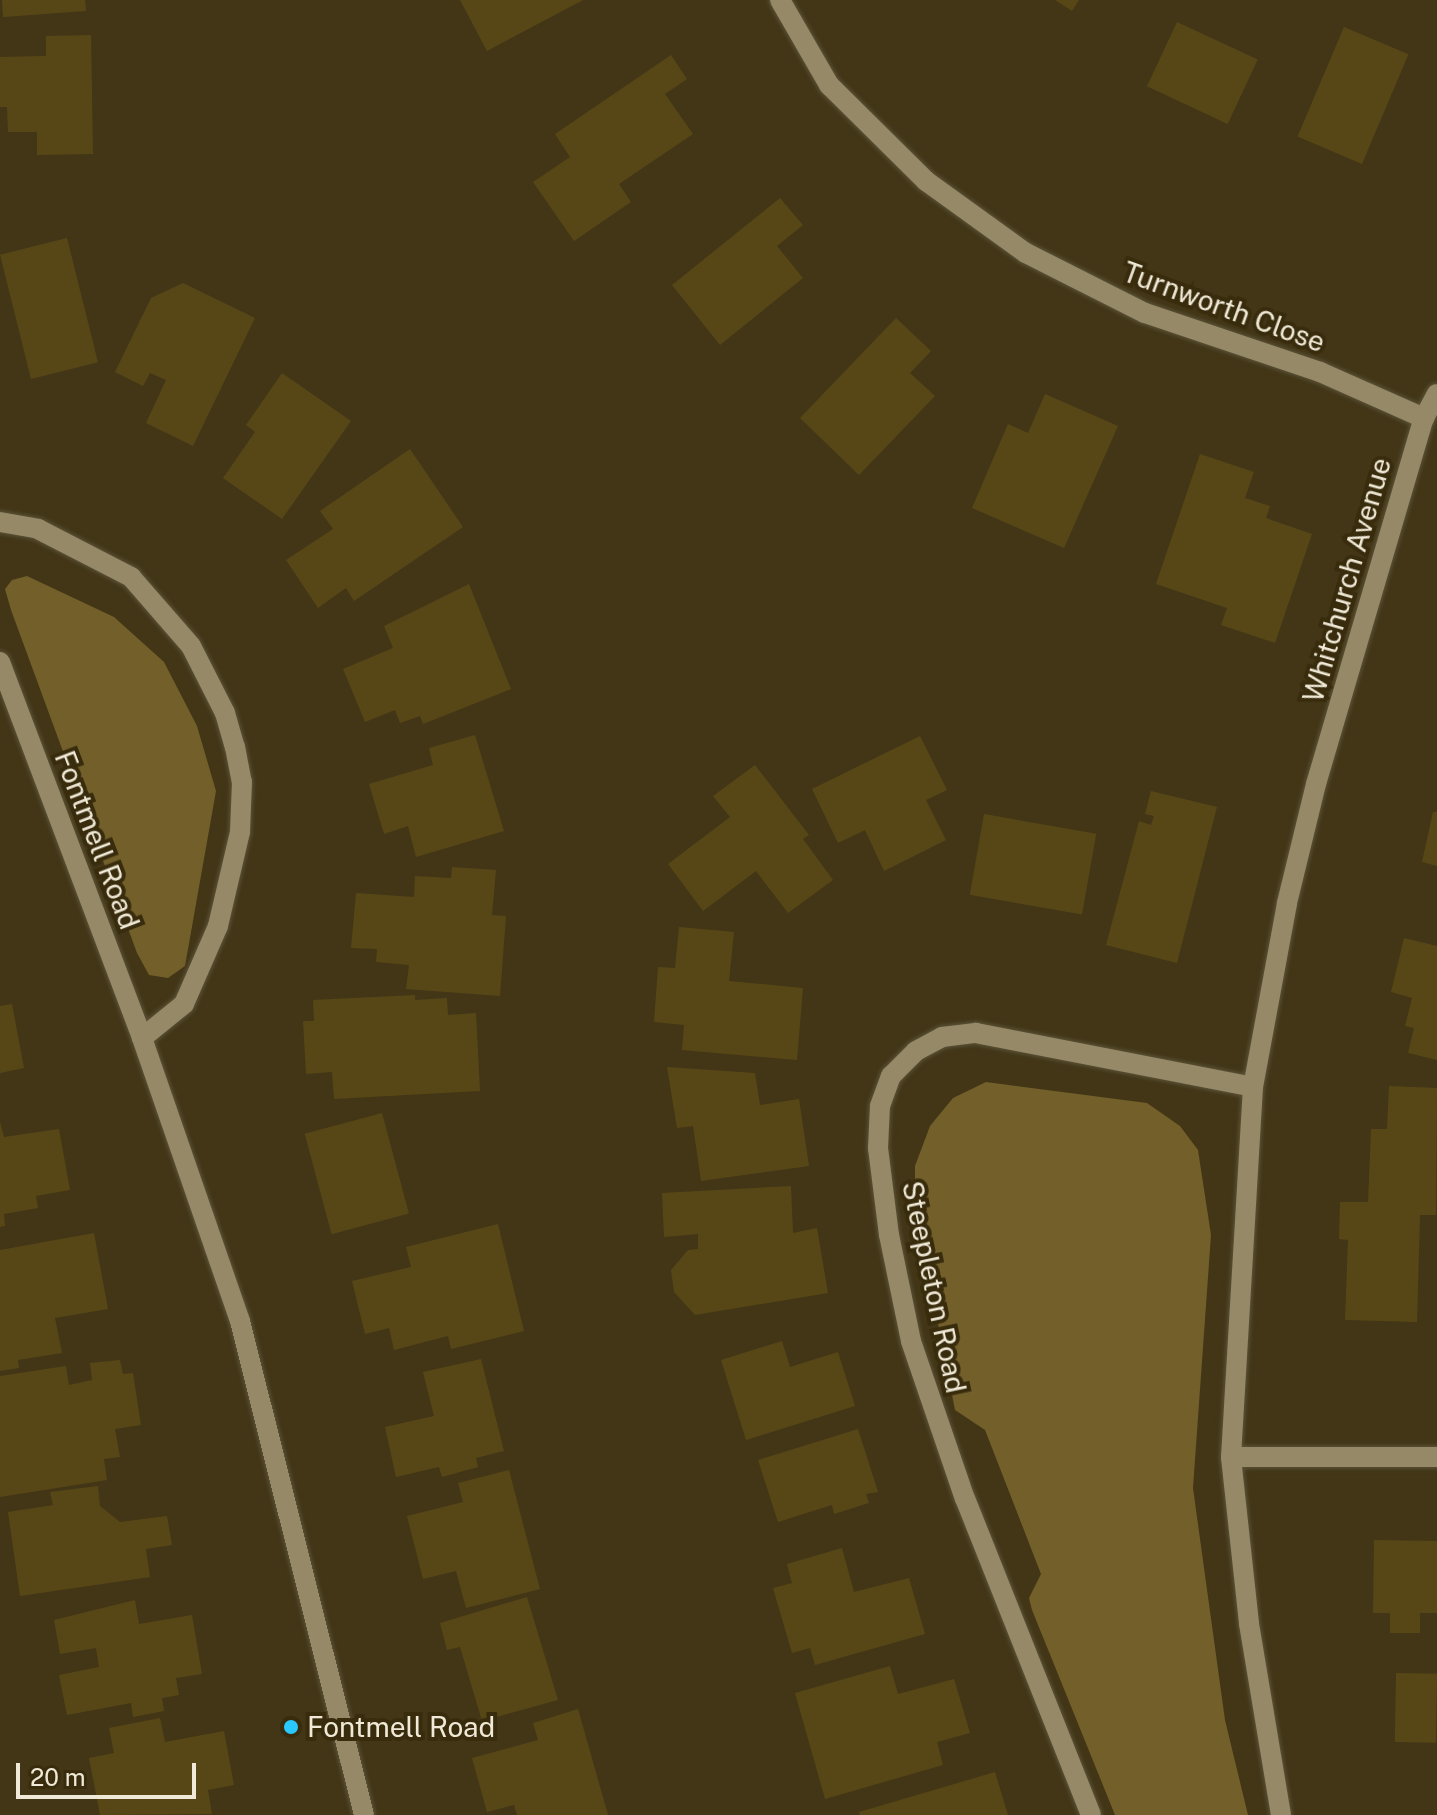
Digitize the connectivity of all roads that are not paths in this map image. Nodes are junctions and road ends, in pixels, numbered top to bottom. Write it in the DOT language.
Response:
graph roads {
  1 [pos="780,0"];
  2 [pos="1437,394"];
  3 [pos="1424,418"];
  4 [pos="0,522"];
  5 [pos="0,662"];
  6 [pos="142,1038"];
  7 [pos="1253,1087"];
  8 [pos="1231,1457"];
  9 [pos="1437,1457"];
  10 [pos="364,1815"];
  11 [pos="1091,1815"];
  12 [pos="1281,1815"];
  1 -- 3 [label="street, Turnworth Close"];
  2 -- 3 [label="street, Whitchurch Avenue"];
  3 -- 7 [label="street, Whitchurch Avenue"];
  4 -- 6 [label="street"];
  5 -- 6 [label="street, Fontmell Road"];
  6 -- 10 [label="street, Fontmell Road"];
  7 -- 8 [label="street"];
  7 -- 11 [label="street, Steepleton Road"];
  8 -- 9 [label="street"];
  8 -- 12 [label="street"];
}
